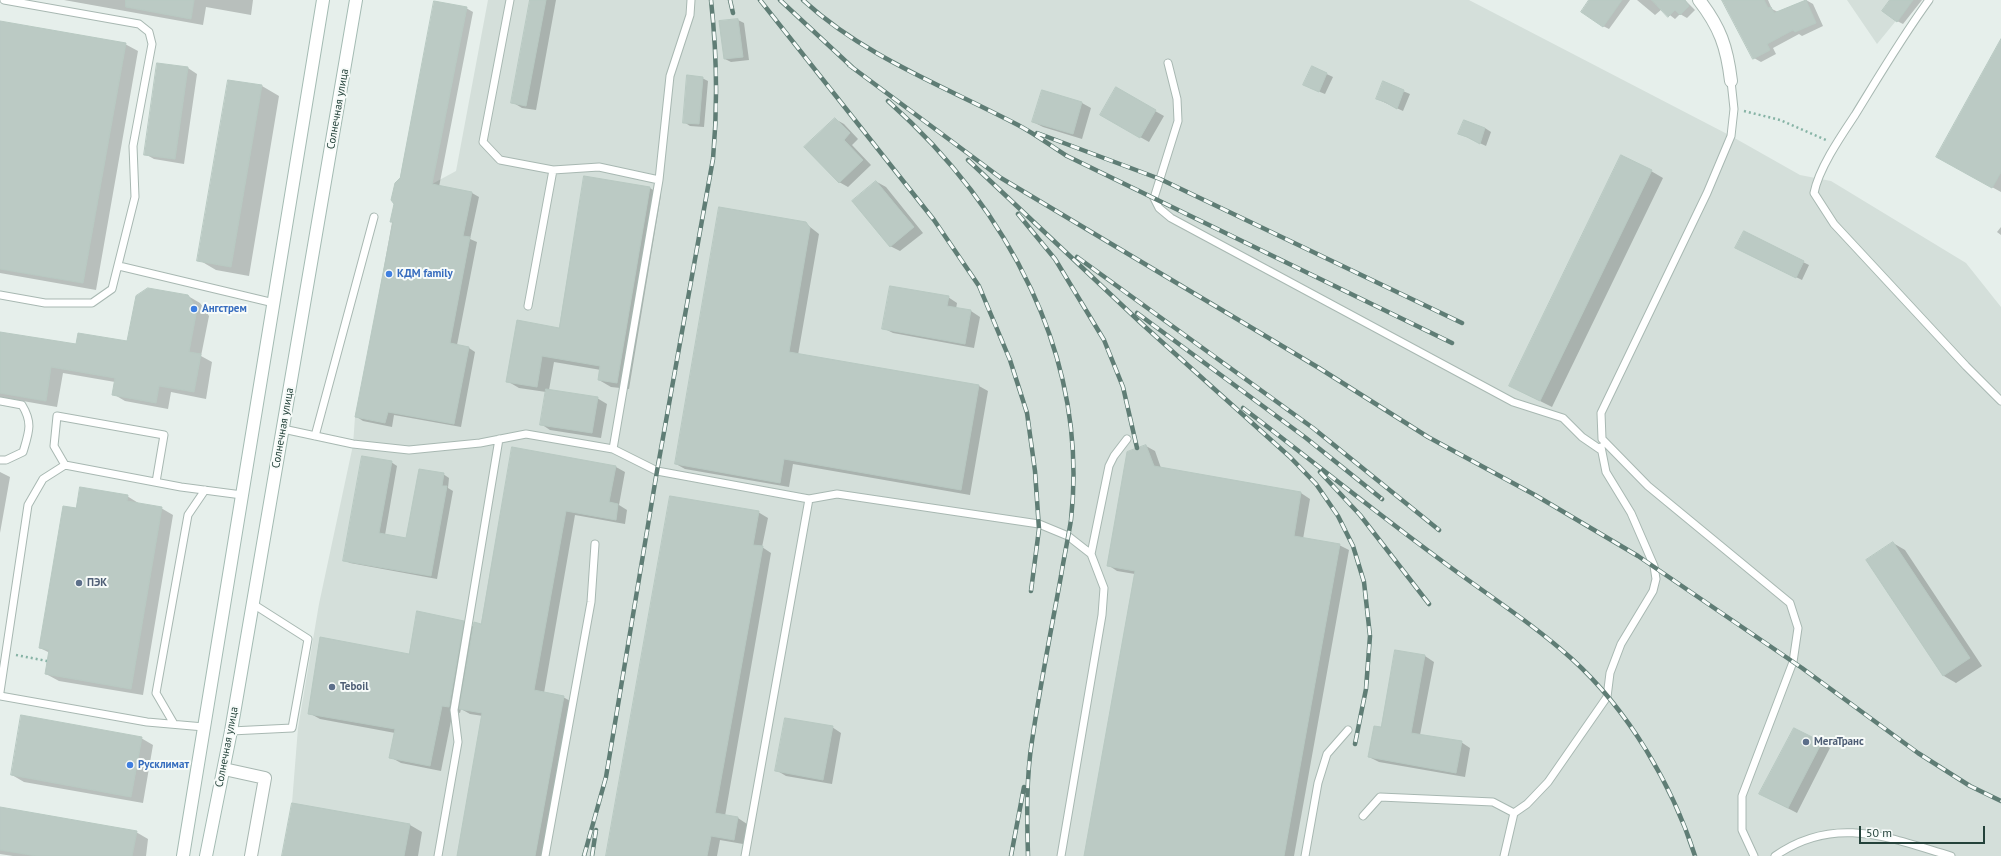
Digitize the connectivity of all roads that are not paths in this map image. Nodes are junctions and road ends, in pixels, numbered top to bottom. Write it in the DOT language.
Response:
graph roads {
  1 [pos="4,0"];
  2 [pos="323,0"];
  3 [pos="356,0"];
  4 [pos="510,0"];
  5 [pos="691,0"];
  6 [pos="1699,0"];
  7 [pos="1929,0"];
  8 [pos="1168,63"];
  9 [pos="1732,81"];
  10 [pos="553,170"];
  11 [pos="659,180"];
  12 [pos="374,217"];
  13 [pos="119,266"];
  14 [pos="0,295"];
  15 [pos="274,303"];
  16 [pos="528,306"];
  17 [pos="0,401"];
  18 [pos="2001,401"];
  19 [pos="283,429"];
  20 [pos="315,436"];
  21 [pos="499,439"];
  22 [pos="1127,439"];
  23 [pos="1602,439"];
  24 [pos="613,449"];
  25 [pos="1601,450"];
  26 [pos="0,460"];
  27 [pos="64,465"];
  28 [pos="156,482"];
  29 [pos="205,490"];
  30 [pos="242,495"];
  31 [pos="808,499"];
  32 [pos="595,544"];
  33 [pos="1091,554"];
  34 [pos="253,604"];
  35 [pos="0,692"];
  36 [pos="0,696"];
  37 [pos="174,724"];
  38 [pos="204,727"];
  39 [pos="1348,730"];
  40 [pos="231,731"];
  41 [pos="224,769"];
  42 [pos="1514,813"];
  43 [pos="1363,816"];
  44 [pos="183,856"];
  45 [pos="206,856"];
  46 [pos="251,856"];
  47 [pos="438,856"];
  48 [pos="544,856"];
  49 [pos="745,856"];
  50 [pos="1061,856"];
  51 [pos="1305,856"];
  52 [pos="1504,856"];
  53 [pos="1754,856"];
  54 [pos="1775,856"];
  55 [pos="1951,856"];
  1 -- 13 [label="lane"];
  2 -- 15 [label="main road"];
  3 -- 19 [label="main road, Солнечная улица"];
  4 -- 10 [label="lane"];
  5 -- 11 [label="lane"];
  6 -- 9 [label="main road"];
  7 -- 18 [label="lane"];
  8 -- 25 [label="lane"];
  9 -- 23 [label="lane"];
  10 -- 11 [label="lane"];
  10 -- 16 [label="lane"];
  11 -- 24 [label="lane"];
  12 -- 20 [label="lane"];
  13 -- 14 [label="lane"];
  13 -- 15 [label="lane"];
  15 -- 30 [label="main road"];
  17 -- 26 [label="lane"];
  19 -- 20 [label="lane"];
  19 -- 34 [label="main road, Солнечная улица"];
  20 -- 21 [label="lane"];
  21 -- 24 [label="lane"];
  21 -- 47 [label="lane"];
  22 -- 33 [label="lane"];
  23 -- 25 [label="lane"];
  23 -- 53 [label="lane"];
  24 -- 31 [label="lane"];
  25 -- 42 [label="lane"];
  27 -- 28 [label="lane"];
  27 -- 28 [label="lane"];
  27 -- 35 [label="lane"];
  28 -- 29 [label="lane"];
  29 -- 30 [label="lane"];
  29 -- 37 [label="lane"];
  30 -- 38 [label="main road"];
  31 -- 33 [label="lane"];
  31 -- 49 [label="lane"];
  32 -- 48 [label="lane"];
  33 -- 50 [label="lane"];
  34 -- 40 [label="main road, Солнечная улица"];
  34 -- 40 [label="lane"];
  36 -- 37 [label="lane"];
  37 -- 38 [label="lane"];
  38 -- 44 [label="main road"];
  39 -- 51 [label="lane"];
  40 -- 41 [label="main road, Солнечная улица"];
  41 -- 45 [label="main road, Солнечная улица"];
  41 -- 46 [label="main road"];
  42 -- 43 [label="lane"];
  42 -- 52 [label="lane"];
  54 -- 55 [label="lane"];
}
